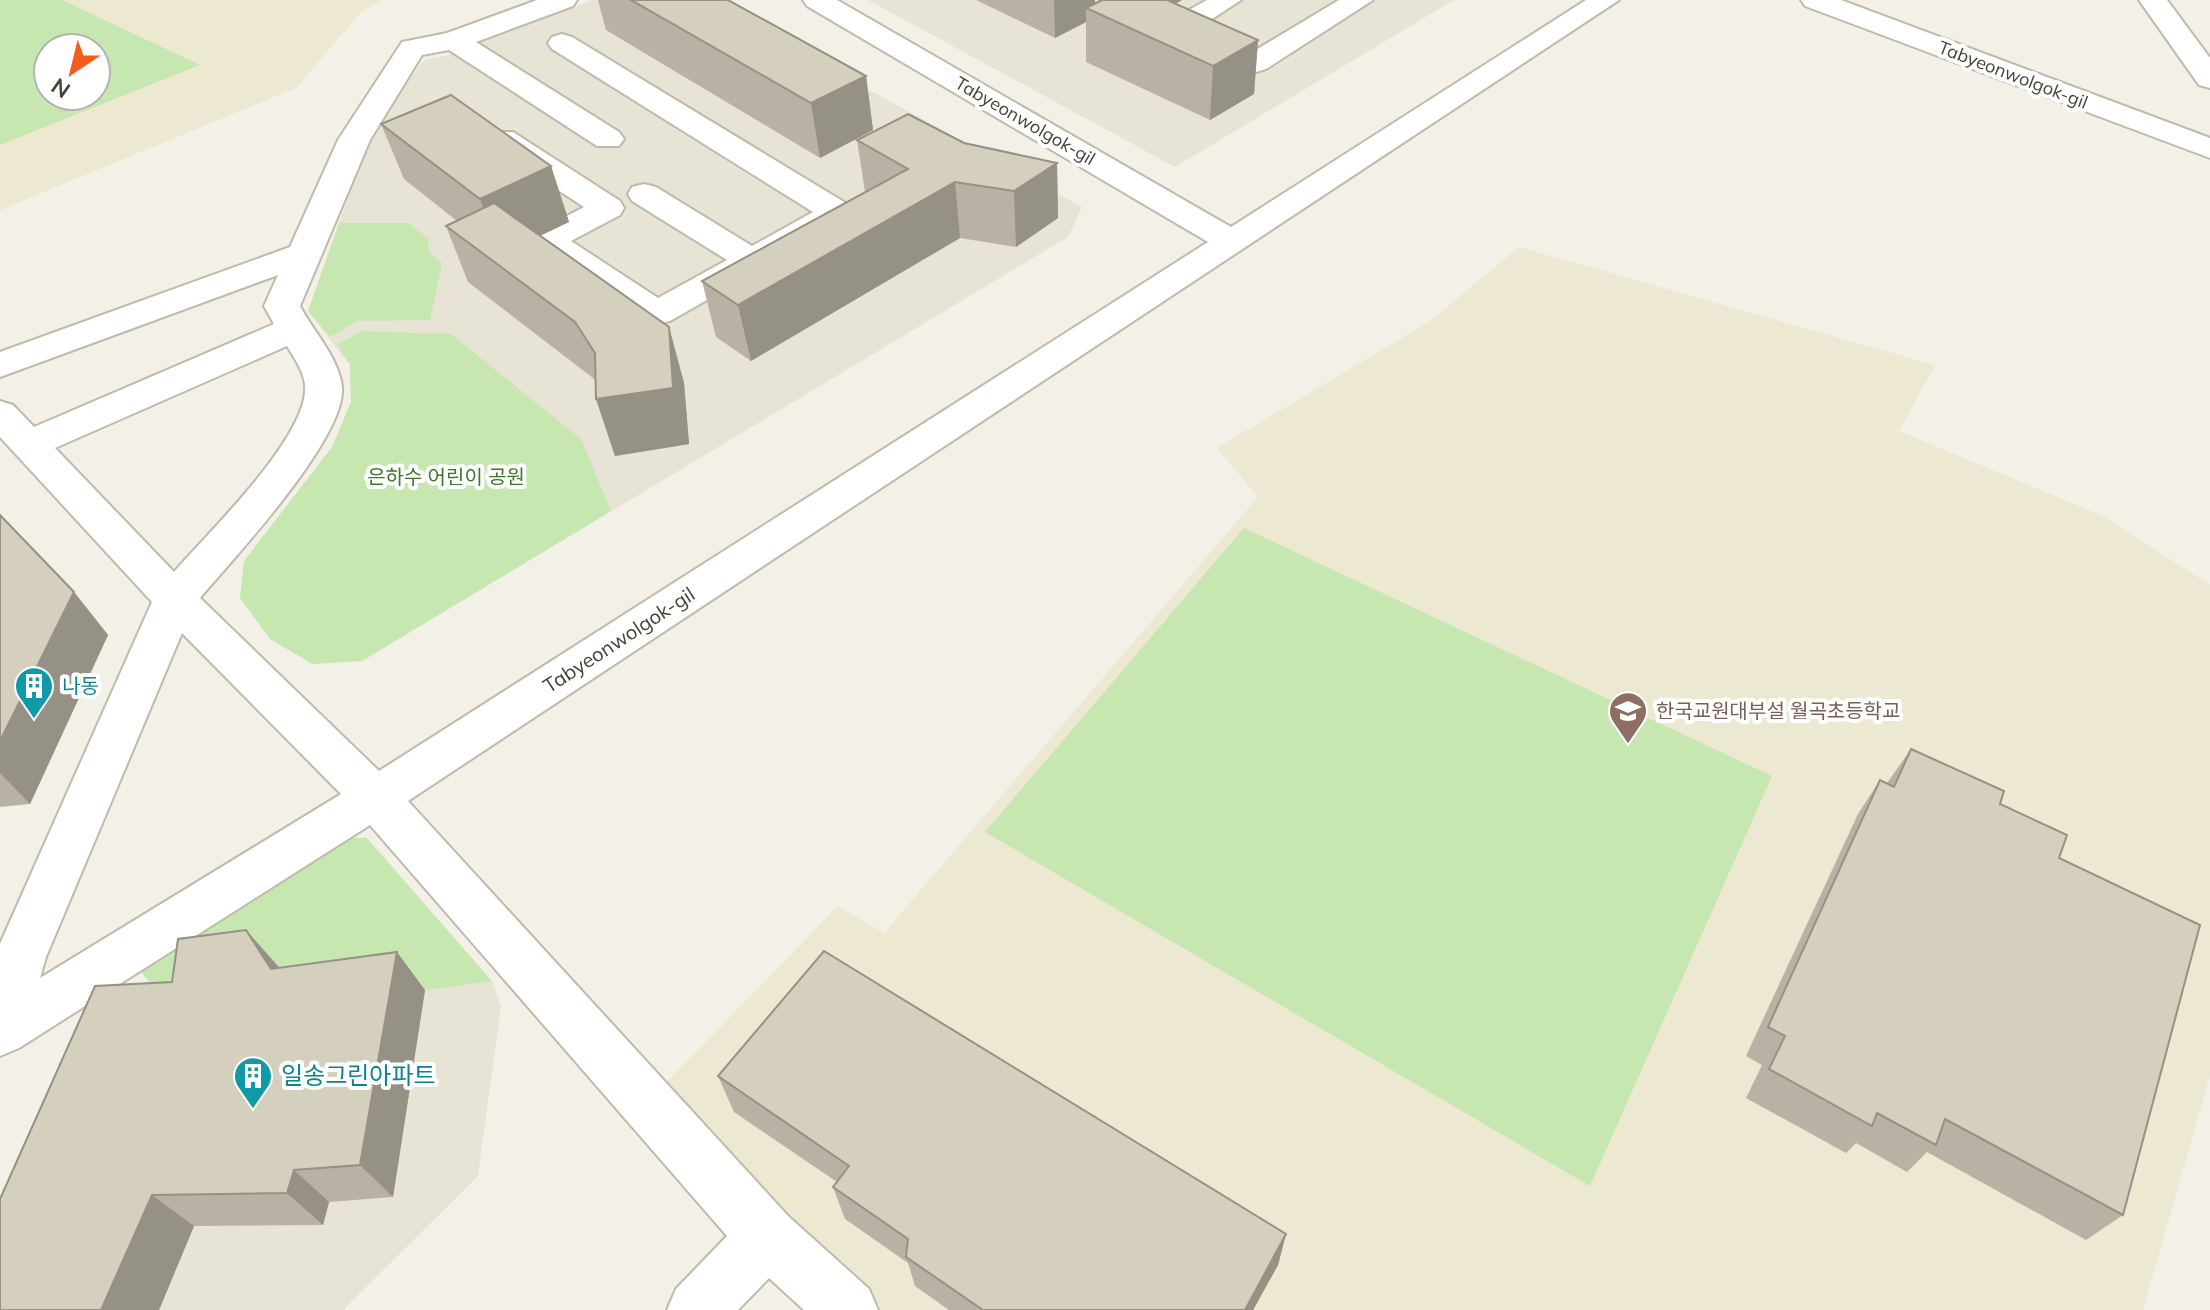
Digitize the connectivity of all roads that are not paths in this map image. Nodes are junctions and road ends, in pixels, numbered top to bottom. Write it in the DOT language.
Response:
graph roads {
  1 [pos="563,0"];
  2 [pos="817,0"];
  3 [pos="1114,0"];
  4 [pos="1227,0"];
  5 [pos="1359,0"];
  6 [pos="1605,0"];
  7 [pos="1815,0"];
  8 [pos="2153,0"];
  9 [pos="1178,28"];
  10 [pos="454,40"];
  11 [pos="562,43"];
  12 [pos="2210,79"];
  13 [pos="631,86"];
  14 [pos="570,114"];
  15 [pos="608,139"];
  16 [pos="2210,149"];
  17 [pos="644,194"];
  18 [pos="1233,242"];
  19 [pos="304,254"];
  20 [pos="751,260"];
  21 [pos="292,330"];
  22 [pos="0,365"];
  23 [pos="14,429"];
  24 [pos="175,599"];
  25 [pos="375,797"];
  26 [pos="0,1025"];
  27 [pos="0,1031"];
  28 [pos="767,1237"];
  29 [pos="697,1310"];
  30 [pos="848,1310"];
  1 -- 10 [label="street"];
  2 -- 18 [label="street, Tabyeonwolgok-gil"];
  3 -- 9 [label="street"];
  4 -- 9 [label="street"];
  5 -- 9 [label="street"];
  6 -- 18 [label="street, Tabyeonwolgok-gil"];
  7 -- 16 [label="street, Tabyeonwolgok-gil"];
  8 -- 12 [label="street"];
  10 -- 14 [label="street"];
  10 -- 19 [label="street"];
  11 -- 13 [label="street"];
  13 -- 14 [label="street"];
  13 -- 20 [label="street"];
  14 -- 15 [label="street"];
  14 -- 20 [label="street"];
  17 -- 20 [label="street"];
  18 -- 25 [label="street, Tabyeonwolgok-gil"];
  19 -- 21 [label="street"];
  19 -- 22 [label="street"];
  21 -- 23 [label="street"];
  21 -- 24 [label="street"];
  23 -- 24 [label="street"];
  24 -- 25 [label="street"];
  24 -- 26 [label="street"];
  25 -- 27 [label="street, Tabyeonwolgok-gil"];
  25 -- 28 [label="street"];
  28 -- 29 [label="street"];
  28 -- 30 [label="street"];
}
